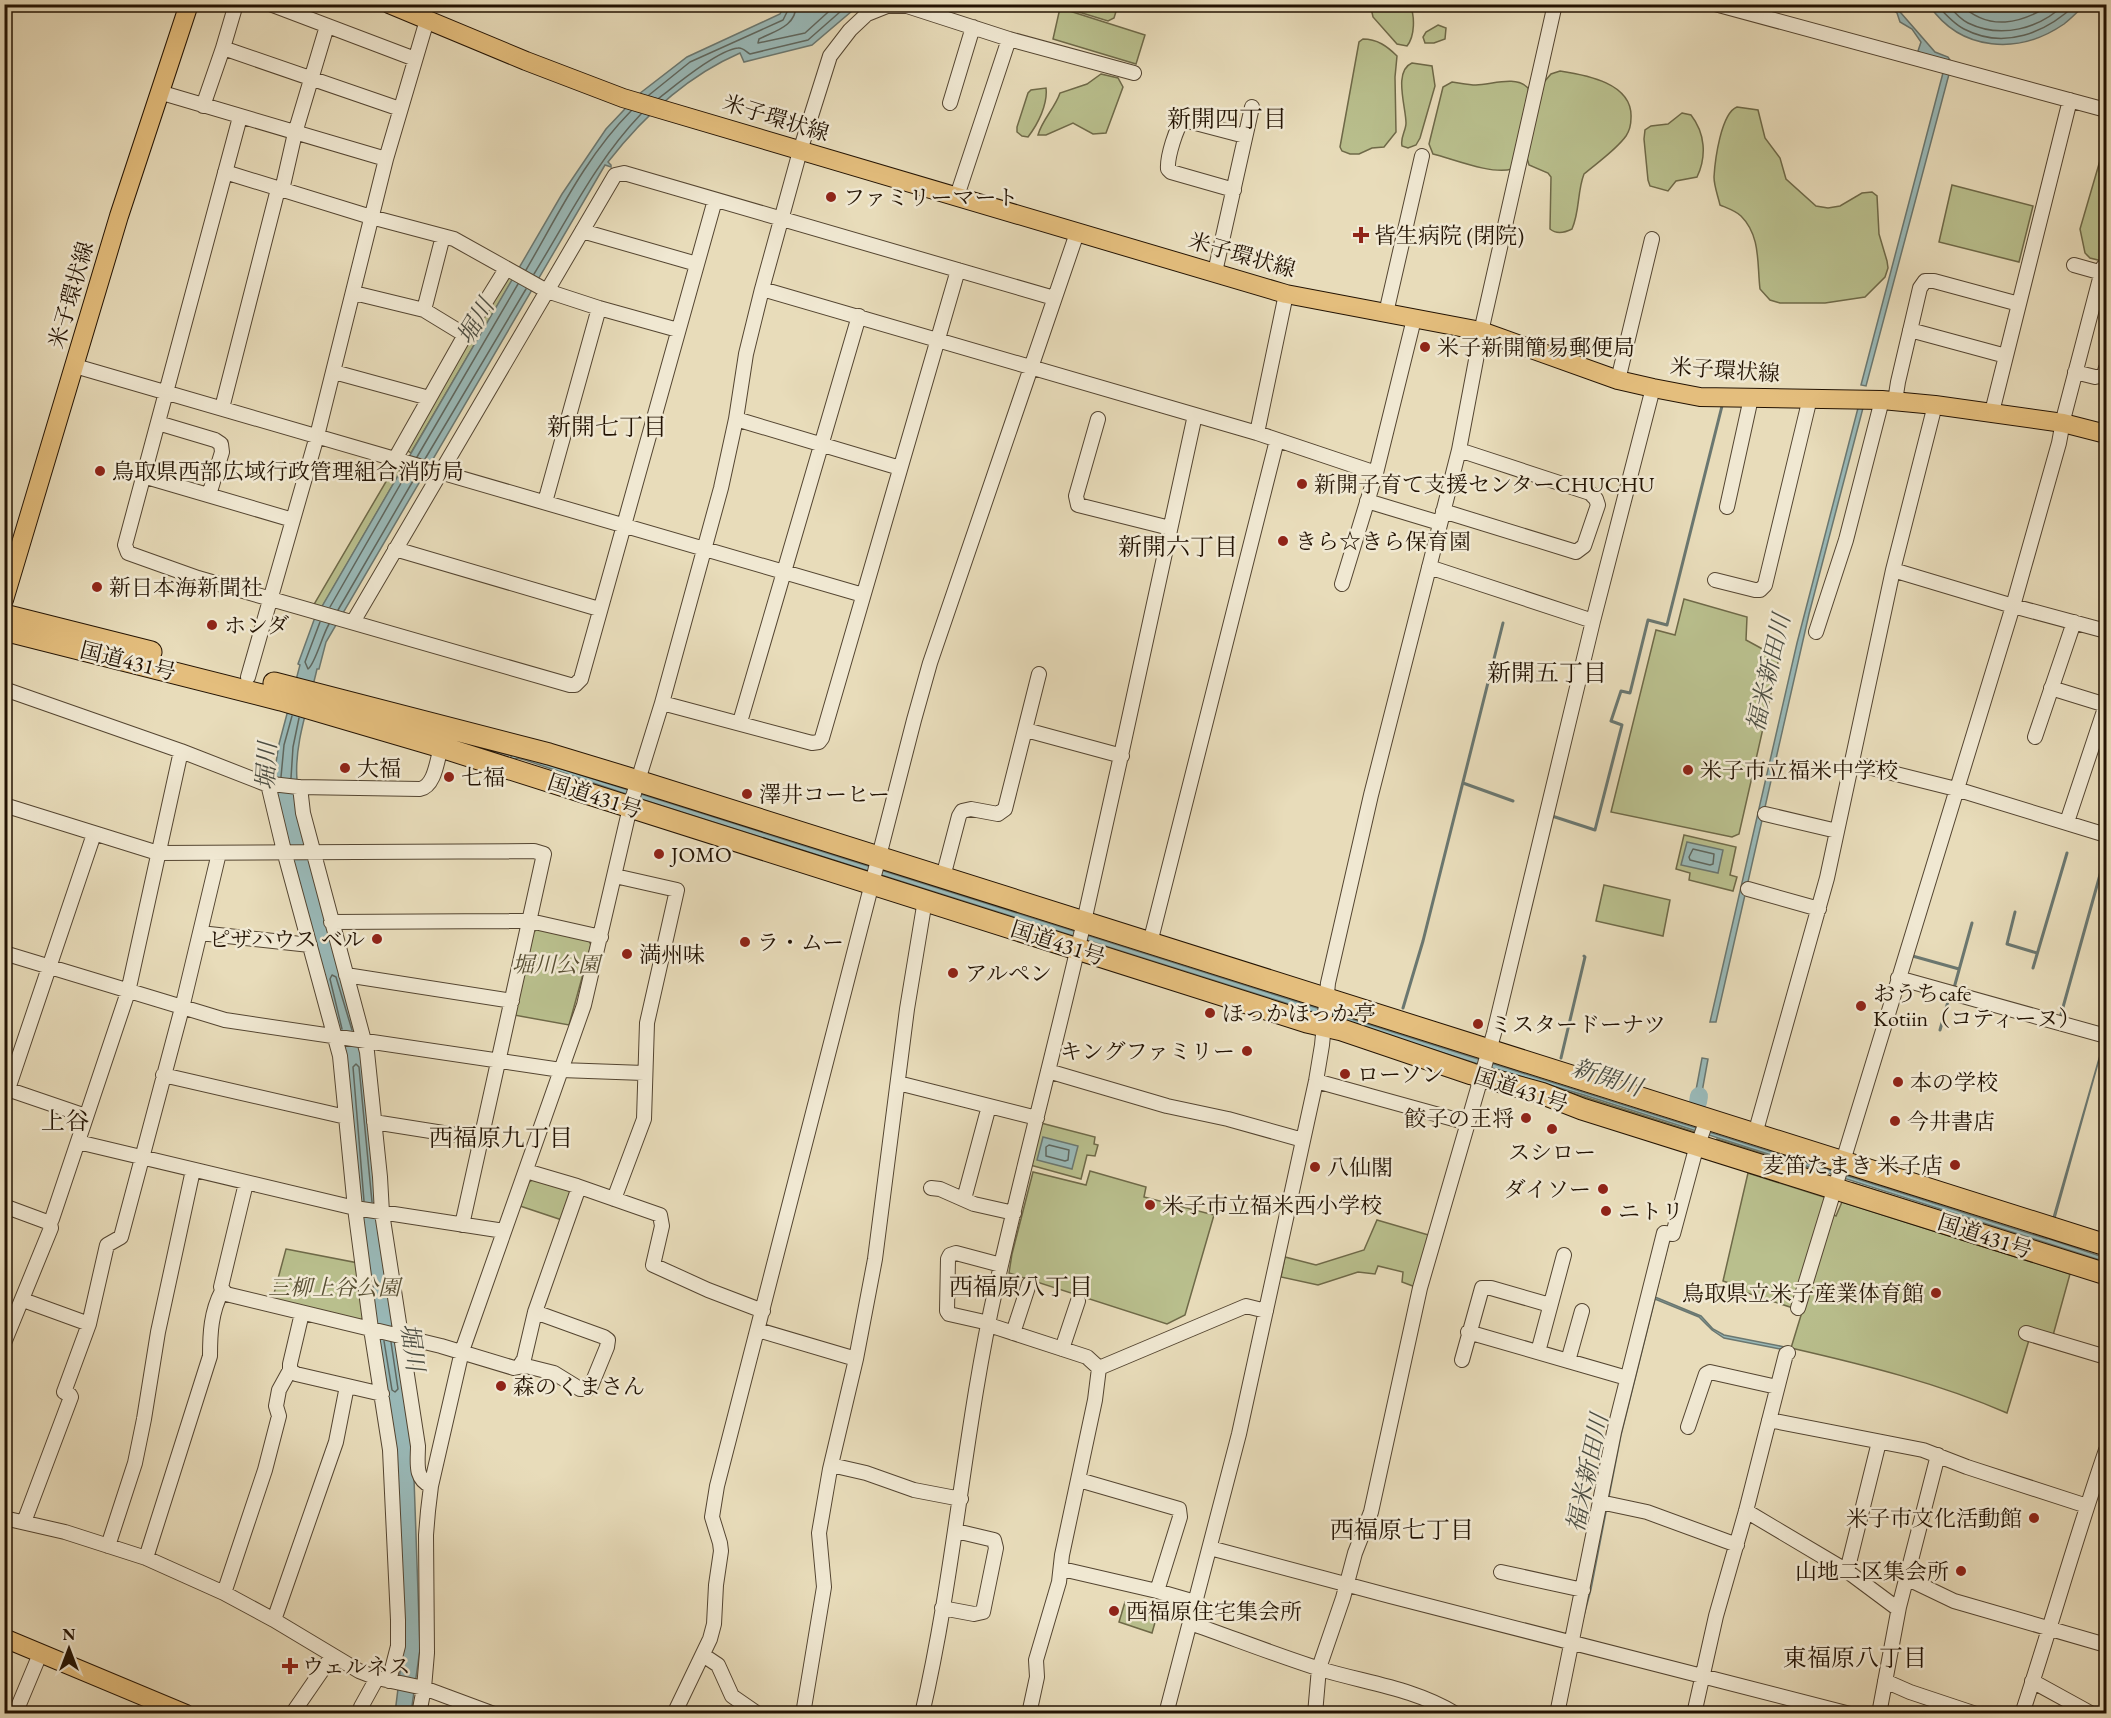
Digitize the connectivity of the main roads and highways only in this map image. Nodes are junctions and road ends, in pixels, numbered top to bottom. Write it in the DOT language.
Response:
graph roads {
  1 [pos="189,4"];
  2 [pos="389,4"];
  3 [pos="2106,434"];
  4 [pos="4,600"];
  5 [pos="4,615"];
  6 [pos="4,630"];
  7 [pos="283,693"];
  8 [pos="318,703"];
  9 [pos="2106,1245"];
  10 [pos="2106,1274"];
  11 [pos="4,1638"];
  12 [pos="186,1713"];
  1 -- 4 [label="main road, 米子環状線"];
  2 -- 3 [label="main road, 米子環状線"];
  5 -- 7 [label="highway, 国道431号"];
  6 -- 7 [label="highway, 国道431号"];
  7 -- 8 [label="highway, 国道431号"];
  8 -- 9 [label="highway, 国道431号"];
  8 -- 10 [label="highway, 国道431号"];
  11 -- 12 [label="main road"];
}
